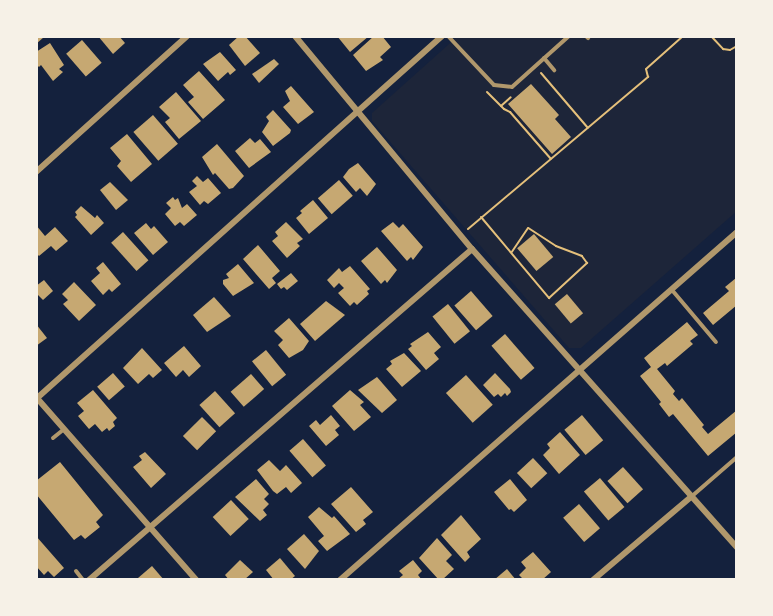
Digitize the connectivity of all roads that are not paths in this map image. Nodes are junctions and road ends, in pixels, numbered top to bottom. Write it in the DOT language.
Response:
graph roads {
  1 [pos="187,36"];
  2 [pos="295,36"];
  3 [pos="442,36"];
  4 [pos="448,36"];
  5 [pos="569,36"];
  6 [pos="544,58"];
  7 [pos="554,70"];
  8 [pos="358,112"];
  9 [pos="36,172"];
  10 [pos="737,232"];
  11 [pos="471,249"];
  12 [pos="672,289"];
  13 [pos="716,342"];
  14 [pos="579,370"];
  15 [pos="36,398"];
  16 [pos="64,429"];
  17 [pos="53,438"];
  18 [pos="737,457"];
  19 [pos="691,497"];
  20 [pos="150,527"];
  21 [pos="737,548"];
  22 [pos="76,571"];
  23 [pos="83,580"];
  24 [pos="89,580"];
  25 [pos="196,580"];
  26 [pos="340,580"];
  27 [pos="593,580"];
  1 -- 9 [label="street"];
  2 -- 8 [label="street"];
  3 -- 8 [label="street"];
  4 -- 6 [label="lane"];
  5 -- 6 [label="lane"];
  6 -- 7 [label="lane"];
  8 -- 11 [label="street"];
  8 -- 15 [label="street"];
  10 -- 12 [label="street"];
  11 -- 14 [label="street"];
  11 -- 20 [label="street"];
  12 -- 13 [label="lane"];
  12 -- 14 [label="street"];
  14 -- 19 [label="street"];
  14 -- 26 [label="street"];
  15 -- 16 [label="street"];
  16 -- 17 [label="lane"];
  16 -- 20 [label="street"];
  18 -- 19 [label="lane"];
  19 -- 21 [label="street"];
  19 -- 27 [label="street"];
  20 -- 24 [label="street"];
  20 -- 25 [label="street"];
  22 -- 23 [label="lane"];
}
